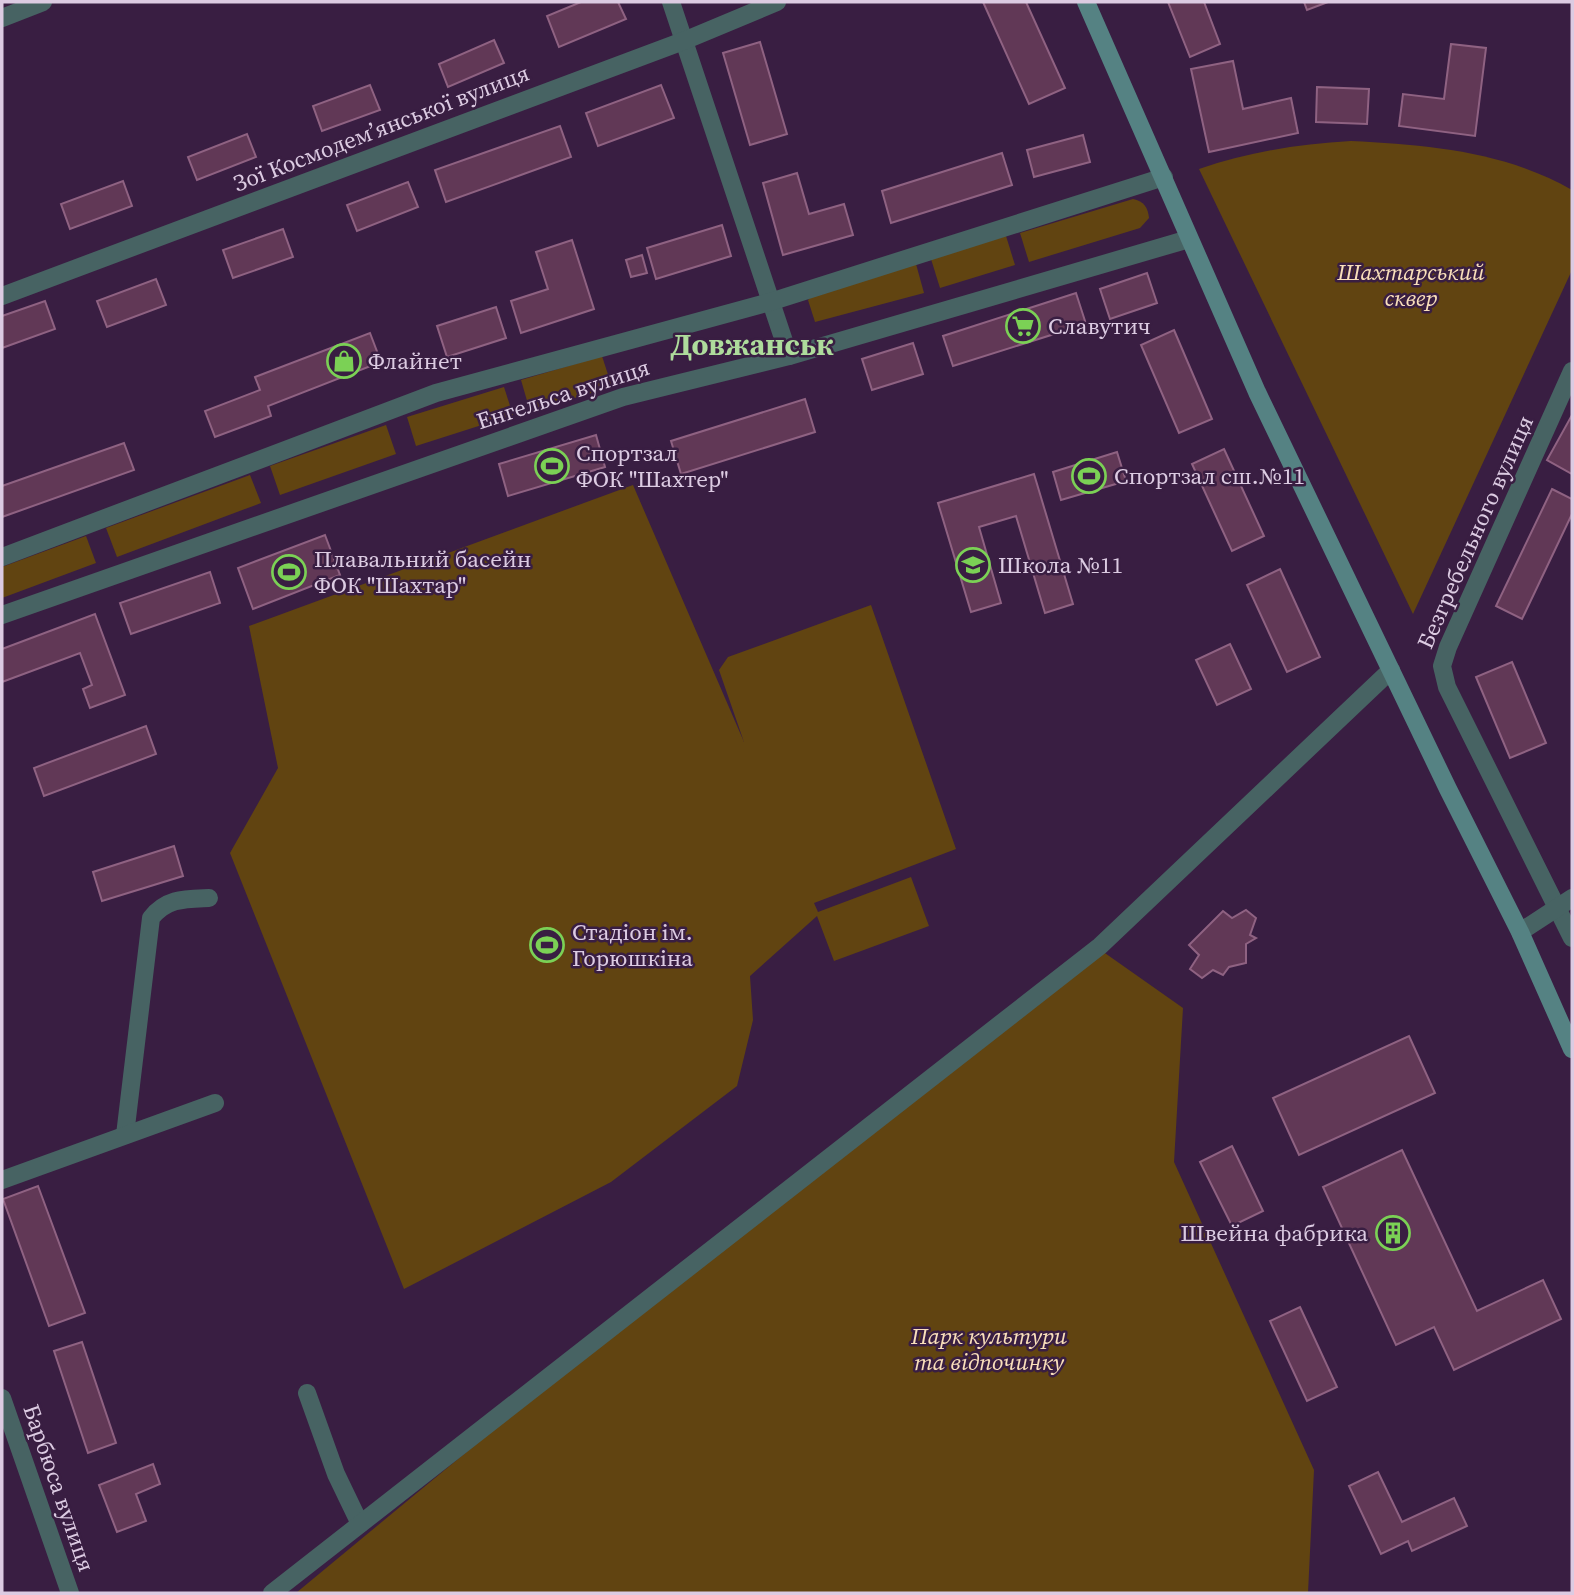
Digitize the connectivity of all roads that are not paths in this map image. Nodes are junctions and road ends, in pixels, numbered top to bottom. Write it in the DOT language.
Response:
graph roads {
  1 [pos="43,2"];
  2 [pos="671,2"];
  3 [pos="776,2"];
  4 [pos="1086,2"];
  5 [pos="2,18"];
  6 [pos="686,40"];
  7 [pos="1164,177"];
  8 [pos="1189,239"];
  9 [pos="2,296"];
  10 [pos="769,302"];
  11 [pos="789,356"];
  12 [pos="1572,372"];
  13 [pos="2,557"];
  14 [pos="2,615"];
  15 [pos="1391,670"];
  16 [pos="209,898"];
  17 [pos="1566,903"];
  18 [pos="1520,932"];
  19 [pos="1572,938"];
  20 [pos="1572,1049"];
  21 [pos="215,1103"];
  22 [pos="125,1135"];
  23 [pos="2,1180"];
  24 [pos="307,1394"];
  25 [pos="2,1398"];
  26 [pos="360,1524"];
  27 [pos="69,1593"];
  28 [pos="272,1593"];
  1 -- 5 [label="street"];
  2 -- 6 [label="street"];
  3 -- 6 [label="street, Зої Космодем’янської вулиця"];
  4 -- 7 [label="main road"];
  6 -- 9 [label="street, Зої Космодем’янської вулиця"];
  6 -- 10 [label="street"];
  7 -- 8 [label="main road"];
  7 -- 10 [label="street, Енгельса вулиця"];
  8 -- 11 [label="street, Енгельса вулиця"];
  8 -- 15 [label="main road"];
  10 -- 11 [label="street"];
  10 -- 13 [label="street, Енгельса вулиця"];
  11 -- 14 [label="street, Енгельса вулиця"];
  12 -- 17 [label="street, Безгребельного вулиця"];
  15 -- 18 [label="main road"];
  15 -- 26 [label="street"];
  16 -- 22 [label="street"];
  17 -- 18 [label="street"];
  17 -- 19 [label="street, Безгребельного вулиця"];
  18 -- 20 [label="main road"];
  21 -- 22 [label="street"];
  22 -- 23 [label="street"];
  24 -- 26 [label="street"];
  25 -- 27 [label="street, Барбюса вулиця"];
  26 -- 28 [label="street"];
}
